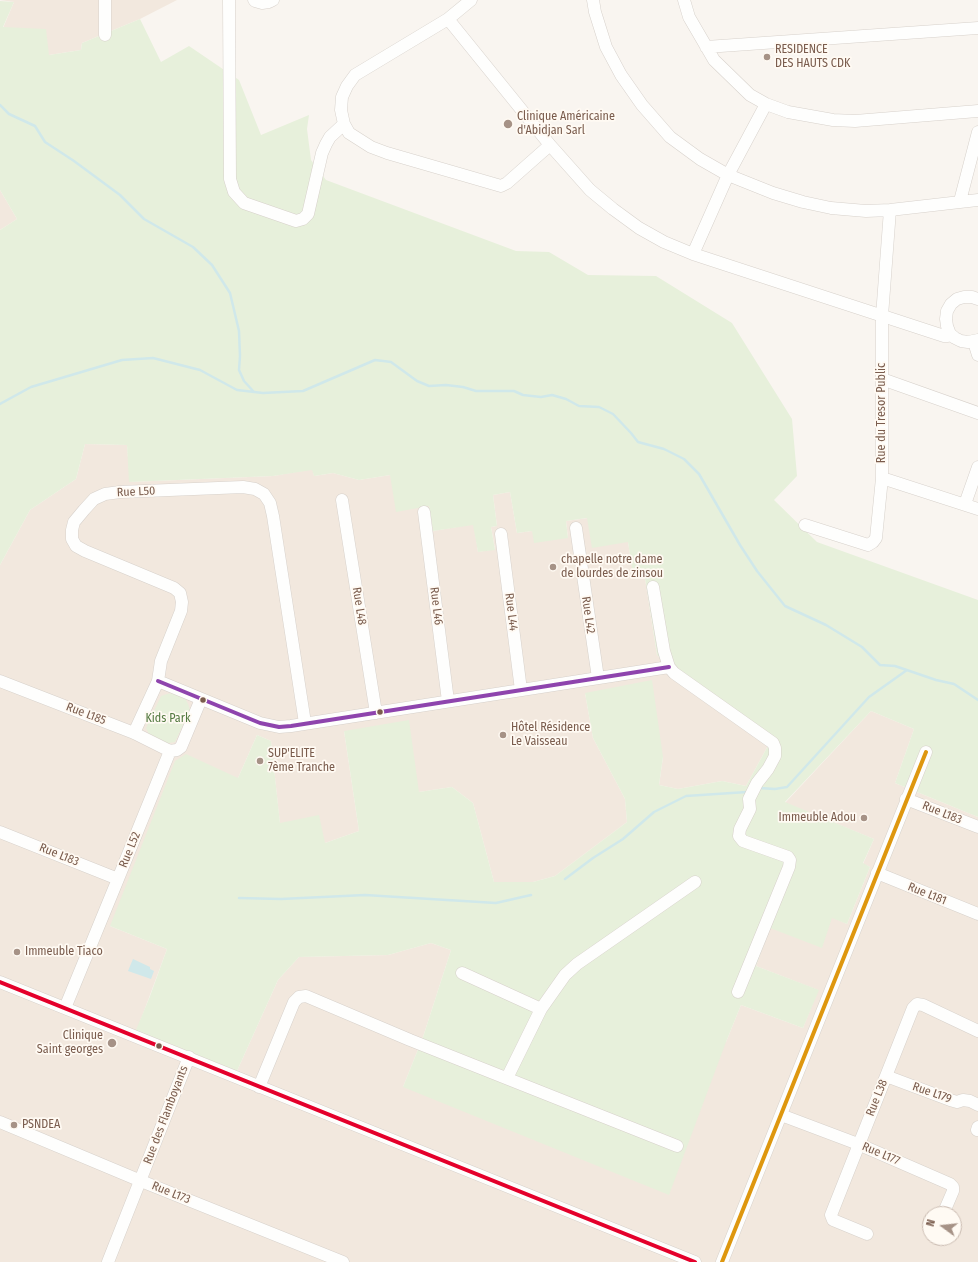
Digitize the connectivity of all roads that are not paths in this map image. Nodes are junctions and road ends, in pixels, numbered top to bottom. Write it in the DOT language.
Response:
graph roads {
  1 [pos="105,0"];
  2 [pos="229,0"];
  3 [pos="254,0"];
  4 [pos="273,0"];
  5 [pos="471,0"];
  6 [pos="593,0"];
  7 [pos="684,0"];
  8 [pos="448,19"];
  9 [pos="978,28"];
  10 [pos="105,34"];
  11 [pos="706,46"];
  12 [pos="766,104"];
  13 [pos="978,111"];
  14 [pos="344,124"];
  15 [pos="978,132"];
  16 [pos="550,145"];
  17 [pos="728,175"];
  18 [pos="978,200"];
  19 [pos="960,201"];
  20 [pos="890,210"];
  21 [pos="693,254"];
  22 [pos="978,299"];
  23 [pos="882,316"];
  24 [pos="950,334"];
  25 [pos="976,341"];
  26 [pos="978,355"];
  27 [pos="882,379"];
  28 [pos="978,413"];
  29 [pos="978,467"];
  30 [pos="882,478"];
  31 [pos="342,500"];
  32 [pos="965,504"];
  33 [pos="978,509"];
  34 [pos="424,512"];
  35 [pos="805,525"];
  36 [pos="576,528"];
  37 [pos="501,534"];
  38 [pos="653,587"];
  39 [pos="669,667"];
  40 [pos="598,678"];
  41 [pos="0,681"];
  42 [pos="158,681"];
  43 [pos="521,690"];
  44 [pos="201,699"];
  45 [pos="448,701"];
  46 [pos="376,713"];
  47 [pos="305,723"];
  48 [pos="134,733"];
  49 [pos="170,751"];
  50 [pos="926,752"];
  51 [pos="906,799"];
  52 [pos="978,827"];
  53 [pos="0,832"];
  54 [pos="877,873"];
  55 [pos="118,879"];
  56 [pos="695,882"];
  57 [pos="978,914"];
  58 [pos="462,973"];
  59 [pos="0,982"];
  60 [pos="738,992"];
  61 [pos="64,1008"];
  62 [pos="541,1009"];
  63 [pos="978,1031"];
  64 [pos="189,1057"];
  65 [pos="886,1076"];
  66 [pos="507,1078"];
  67 [pos="259,1086"];
  68 [pos="978,1105"];
  69 [pos="781,1116"];
  70 [pos="0,1122"];
  71 [pos="858,1144"];
  72 [pos="677,1146"];
  73 [pos="141,1181"];
  74 [pos="946,1206"];
  75 [pos="867,1234"];
  76 [pos="108,1262"];
  77 [pos="343,1262"];
  78 [pos="695,1262"];
  79 [pos="722,1262"];
  1 -- 10 [label="street"];
  2 -- 14 [label="street"];
  3 -- 4 [label="street"];
  5 -- 8 [label="street"];
  6 -- 17 [label="street"];
  7 -- 11 [label="street"];
  8 -- 14 [label="street"];
  8 -- 16 [label="street"];
  9 -- 11 [label="street"];
  11 -- 12 [label="street"];
  12 -- 13 [label="street"];
  12 -- 17 [label="street"];
  14 -- 16 [label="street"];
  15 -- 19 [label="street"];
  16 -- 21 [label="street"];
  17 -- 20 [label="street"];
  17 -- 21 [label="street"];
  18 -- 19 [label="street"];
  19 -- 20 [label="street"];
  20 -- 23 [label="street, Rue du Tresor Public"];
  21 -- 23 [label="street"];
  22 -- 24 [label="street"];
  23 -- 24 [label="street"];
  23 -- 27 [label="street, Rue du Tresor Public"];
  24 -- 25 [label="street"];
  25 -- 26 [label="street"];
  27 -- 28 [label="street"];
  27 -- 30 [label="street, Rue du Tresor Public"];
  29 -- 32 [label="street"];
  30 -- 32 [label="street"];
  30 -- 35 [label="street, Rue du Tresor Public"];
  31 -- 46 [label="street, Rue L48"];
  32 -- 33 [label="street"];
  34 -- 45 [label="street, Rue L46"];
  36 -- 40 [label="street, Rue L42"];
  37 -- 43 [label="street, Rue L44"];
  38 -- 39 [label="street"];
  39 -- 40 [label="street"];
  39 -- 60 [label="street"];
  40 -- 43 [label="street"];
  41 -- 48 [label="street, Rue L185"];
  42 -- 44 [label="street"];
  42 -- 47 [label="street, Rue L50"];
  42 -- 48 [label="street, Rue L50"];
  43 -- 45 [label="street"];
  44 -- 47 [label="street"];
  44 -- 49 [label="street, Rue L52"];
  45 -- 46 [label="street"];
  46 -- 47 [label="street"];
  48 -- 49 [label="street, Rue L185"];
  49 -- 55 [label="street, Rue L52"];
  50 -- 51 [label="street"];
  51 -- 52 [label="street, Rue L183"];
  51 -- 54 [label="street"];
  53 -- 55 [label="street, Rue L183"];
  54 -- 57 [label="street, Rue L181"];
  54 -- 69 [label="street"];
  55 -- 61 [label="street, Rue L52"];
  56 -- 62 [label="street"];
  58 -- 62 [label="street"];
  59 -- 61 [label="street"];
  61 -- 64 [label="street"];
  62 -- 66 [label="street"];
  63 -- 65 [label="street, Rue L38"];
  64 -- 67 [label="street"];
  64 -- 73 [label="street, Rue des Flamboyants"];
  65 -- 68 [label="street, Rue L179"];
  65 -- 71 [label="street, Rue L38"];
  66 -- 67 [label="street"];
  66 -- 72 [label="street"];
  67 -- 78 [label="street"];
  69 -- 71 [label="street, Rue L177"];
  69 -- 79 [label="street"];
  70 -- 73 [label="street, Rue L173"];
  71 -- 74 [label="street, Rue L177"];
  71 -- 75 [label="street, Rue L38"];
  73 -- 76 [label="street, Rue des Flamboyants"];
  73 -- 77 [label="street, Rue L173"];
}
